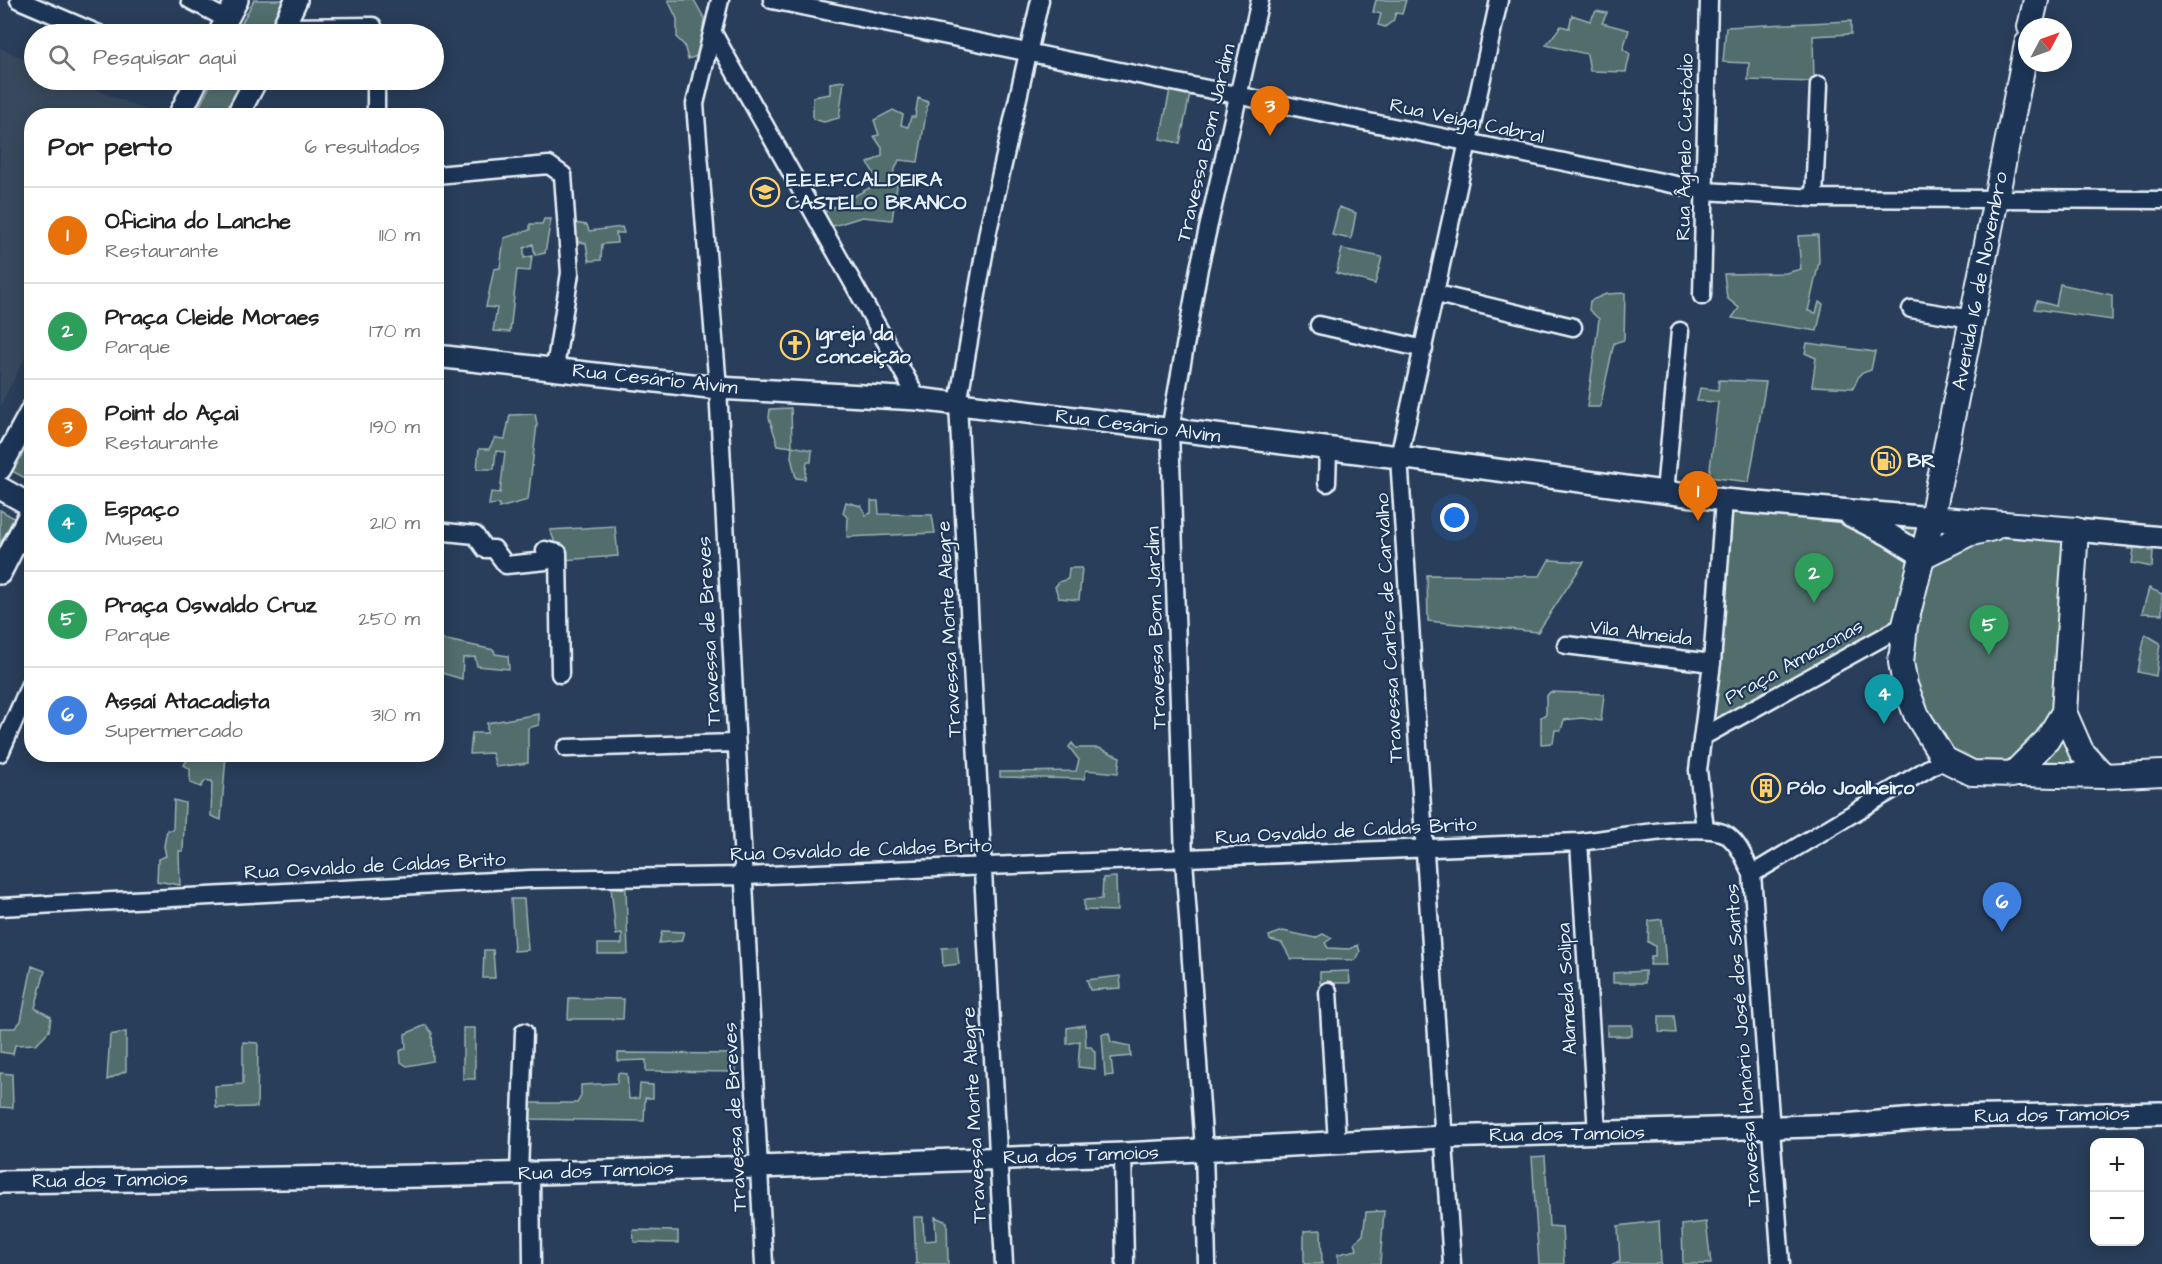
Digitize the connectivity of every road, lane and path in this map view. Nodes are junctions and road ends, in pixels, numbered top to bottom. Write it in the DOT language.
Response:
graph roads {
  1 [pos="19,0"];
  2 [pos="190,0"];
  3 [pos="237,0"];
  4 [pos="296,0"];
  5 [pos="720,0"];
  6 [pos="772,0"];
  7 [pos="1040,0"];
  8 [pos="1260,0"];
  9 [pos="1499,0"];
  10 [pos="1709,0"];
  11 [pos="2036,0"];
  12 [pos="2032,18"];
  13 [pos="75,24"];
  14 [pos="218,24"];
  15 [pos="224,24"];
  16 [pos="285,24"];
  17 [pos="713,33"];
  18 [pos="1028,52"];
  19 [pos="2021,72"];
  20 [pos="1819,85"];
  21 [pos="192,90"];
  22 [pos="251,90"];
  23 [pos="376,90"];
  24 [pos="1238,95"];
  25 [pos="183,108"];
  26 [pos="241,108"];
  27 [pos="376,108"];
  28 [pos="1470,143"];
  29 [pos="444,174"];
  30 [pos="1706,191"];
  31 [pos="1814,198"];
  32 [pos="1996,200"];
  33 [pos="2162,200"];
  34 [pos="1437,294"];
  35 [pos="1702,296"];
  36 [pos="1911,309"];
  37 [pos="1972,319"];
  38 [pos="1319,325"];
  39 [pos="1574,327"];
  40 [pos="1680,330"];
  41 [pos="1424,349"];
  42 [pos="444,357"];
  43 [pos="555,368"];
  44 [pos="718,387"];
  45 [pos="918,399"];
  46 [pos="958,404"];
  47 [pos="24,425"];
  48 [pos="1170,430"];
  49 [pos="1328,450"];
  50 [pos="1399,457"];
  51 [pos="0,469"];
  52 [pos="1327,483"];
  53 [pos="0,488"];
  54 [pos="1665,492"];
  55 [pos="1724,500"];
  56 [pos="24,503"];
  57 [pos="1839,510"];
  58 [pos="1932,518"];
  59 [pos="24,524"];
  60 [pos="2023,524"];
  61 [pos="2076,530"];
  62 [pos="444,532"];
  63 [pos="2162,538"];
  64 [pos="1923,556"];
  65 [pos="1,570"];
  66 [pos="1905,625"];
  67 [pos="1566,645"];
  68 [pos="1712,663"];
  69 [pos="560,674"];
  70 [pos="24,698"];
  71 [pos="2064,712"];
  72 [pos="1704,736"];
  73 [pos="735,743"];
  74 [pos="566,748"];
  75 [pos="0,753"];
  76 [pos="1944,759"];
  77 [pos="2162,773"];
  78 [pos="2012,775"];
  79 [pos="2104,776"];
  80 [pos="1705,829"];
  81 [pos="1722,833"];
  82 [pos="1580,842"];
  83 [pos="1423,847"];
  84 [pos="1185,859"];
  85 [pos="982,867"];
  86 [pos="1752,874"];
  87 [pos="744,876"];
  88 [pos="0,907"];
  89 [pos="1328,991"];
  90 [pos="524,1032"];
  91 [pos="2162,1113"];
  92 [pos="1771,1127"];
  93 [pos="1597,1133"];
  94 [pos="1444,1137"];
  95 [pos="1337,1143"];
  96 [pos="1204,1150"];
  97 [pos="1122,1154"];
  98 [pos="997,1158"];
  99 [pos="758,1167"];
  100 [pos="525,1174"];
  101 [pos="0,1182"];
  102 [pos="532,1264"];
  103 [pos="764,1264"];
  104 [pos="1004,1264"];
  105 [pos="1125,1264"];
  106 [pos="1207,1264"];
  107 [pos="1452,1264"];
  108 [pos="1781,1264"];
  1 -- 13 [label="street"];
  2 -- 14 [label="street"];
  3 -- 15 [label="street"];
  4 -- 16 [label="street"];
  5 -- 17 [label="street, Travessa de Breves"];
  6 -- 18 [label="street, Rua Veiga Cabral"];
  7 -- 18 [label="street, Travessa Monte Alegre"];
  8 -- 24 [label="street, Travessa Bom Jardim"];
  9 -- 28 [label="street, Travessa Carlos de Carvalho"];
  10 -- 30 [label="street, Rua Âgnelo Custódio"];
  11 -- 12 [label="main road"];
  17 -- 44 [label="street, Travessa de Breves"];
  17 -- 45 [label="street"];
  18 -- 24 [label="street, Rua Veiga Cabral"];
  18 -- 46 [label="street, Travessa Monte Alegre"];
  19 -- 32 [label="main road, Avenida 16 de Novembro"];
  20 -- 31 [label="street"];
  21 -- 25 [label="street"];
  22 -- 26 [label="street"];
  23 -- 27 [label="street"];
  24 -- 28 [label="street, Rua Veiga Cabral"];
  24 -- 48 [label="street, Travessa Bom Jardim"];
  28 -- 30 [label="street, Rua Veiga Cabral"];
  28 -- 34 [label="street, Travessa Carlos de Carvalho"];
  29 -- 43 [label="street"];
  30 -- 31 [label="street, Rua Veiga Cabral"];
  30 -- 35 [label="street, Rua Âgnelo Custódio"];
  31 -- 32 [label="street, Rua Veiga Cabral"];
  32 -- 33 [label="street, Rua Veiga Cabral"];
  32 -- 37 [label="main road, Avenida 16 de Novembro"];
  34 -- 39 [label="street"];
  34 -- 41 [label="street, Travessa Carlos de Carvalho"];
  36 -- 37 [label="street"];
  37 -- 58 [label="main road, Avenida 16 de Novembro"];
  38 -- 41 [label="street"];
  40 -- 54 [label="street"];
  41 -- 50 [label="street, Travessa Carlos de Carvalho"];
  42 -- 43 [label="street, Rua Cesário Alvim"];
  43 -- 44 [label="street, Rua Cesário Alvim"];
  44 -- 45 [label="street, Rua Cesário Alvim"];
  44 -- 73 [label="street, Travessa de Breves"];
  45 -- 46 [label="street, Rua Cesário Alvim"];
  46 -- 48 [label="street, Rua Cesário Alvim"];
  46 -- 85 [label="street, Travessa Monte Alegre"];
  47 -- 51 [label="street"];
  48 -- 49 [label="street, Rua Cesário Alvim"];
  48 -- 84 [label="street, Travessa Bom Jardim"];
  49 -- 50 [label="street, Rua Cesário Alvim"];
  49 -- 52 [label="street"];
  50 -- 54 [label="street, Rua Cesário Alvim"];
  50 -- 83 [label="street, Travessa Carlos de Carvalho"];
  53 -- 56 [label="street"];
  54 -- 55 [label="street, Rua Cesário Alvim"];
  55 -- 57 [label="street, Rua Cesário Alvim"];
  55 -- 68 [label="street"];
  57 -- 58 [label="street, Rua Cesário Alvim"];
  57 -- 64 [label="street, Rua Cesário Alvim"];
  58 -- 60 [label="main road"];
  58 -- 64 [label="main road, Avenida 16 de Novembro"];
  59 -- 65 [label="street"];
  60 -- 61 [label="main road"];
  60 -- 64 [label="main road"];
  61 -- 63 [label="street"];
  61 -- 71 [label="main road"];
  62 -- 69 [label="street"];
  64 -- 66 [label="main road, Avenida 16 de Novembro"];
  66 -- 72 [label="street, Praça Amazonas"];
  66 -- 76 [label="main road, Avenida 16 de Novembro"];
  67 -- 68 [label="street, Vila Almeida"];
  68 -- 72 [label="street"];
  70 -- 75 [label="street"];
  71 -- 78 [label="main road"];
  71 -- 79 [label="main road"];
  72 -- 80 [label="street"];
  73 -- 74 [label="street"];
  73 -- 87 [label="street, Travessa de Breves"];
  76 -- 78 [label="main road"];
  76 -- 86 [label="street"];
  77 -- 79 [label="main road"];
  78 -- 79 [label="main road"];
  80 -- 81 [label="street, Rua Osvaldo de Caldas Brito"];
  80 -- 82 [label="street, Rua Osvaldo de Caldas Brito"];
  81 -- 86 [label="street, Travessa Honório José dos Santos"];
  82 -- 83 [label="street, Rua Osvaldo de Caldas Brito"];
  82 -- 93 [label="street, Alameda Solipa"];
  83 -- 84 [label="street, Rua Osvaldo de Caldas Brito"];
  83 -- 94 [label="street, Travessa Carlos de Carvalho"];
  84 -- 85 [label="street, Rua Osvaldo de Caldas Brito"];
  84 -- 96 [label="street, Travessa Bom Jardim"];
  85 -- 87 [label="street, Rua Osvaldo de Caldas Brito"];
  85 -- 98 [label="street, Travessa Monte Alegre"];
  86 -- 92 [label="street, Travessa Honório José dos Santos"];
  87 -- 88 [label="street, Rua Osvaldo de Caldas Brito"];
  87 -- 99 [label="street, Travessa de Breves"];
  89 -- 95 [label="street"];
  90 -- 100 [label="street"];
  91 -- 92 [label="street, Rua dos Tamoios"];
  92 -- 93 [label="street, Rua dos Tamoios"];
  92 -- 108 [label="street, Travessa Honório José dos Santos"];
  93 -- 94 [label="street, Rua dos Tamoios"];
  94 -- 95 [label="street, Rua dos Tamoios"];
  94 -- 107 [label="street, Travessa Carlos de Carvalho"];
  95 -- 96 [label="street, Rua dos Tamoios"];
  96 -- 97 [label="street, Rua dos Tamoios"];
  96 -- 106 [label="street, Travessa Bom Jardim"];
  97 -- 98 [label="street, Rua dos Tamoios"];
  97 -- 105 [label="street"];
  98 -- 99 [label="street, Rua dos Tamoios"];
  98 -- 104 [label="street, Travessa Monte Alegre"];
  99 -- 100 [label="street, Rua dos Tamoios"];
  99 -- 103 [label="street, Travessa de Breves"];
  100 -- 101 [label="street, Rua dos Tamoios"];
  100 -- 102 [label="street"];
}
